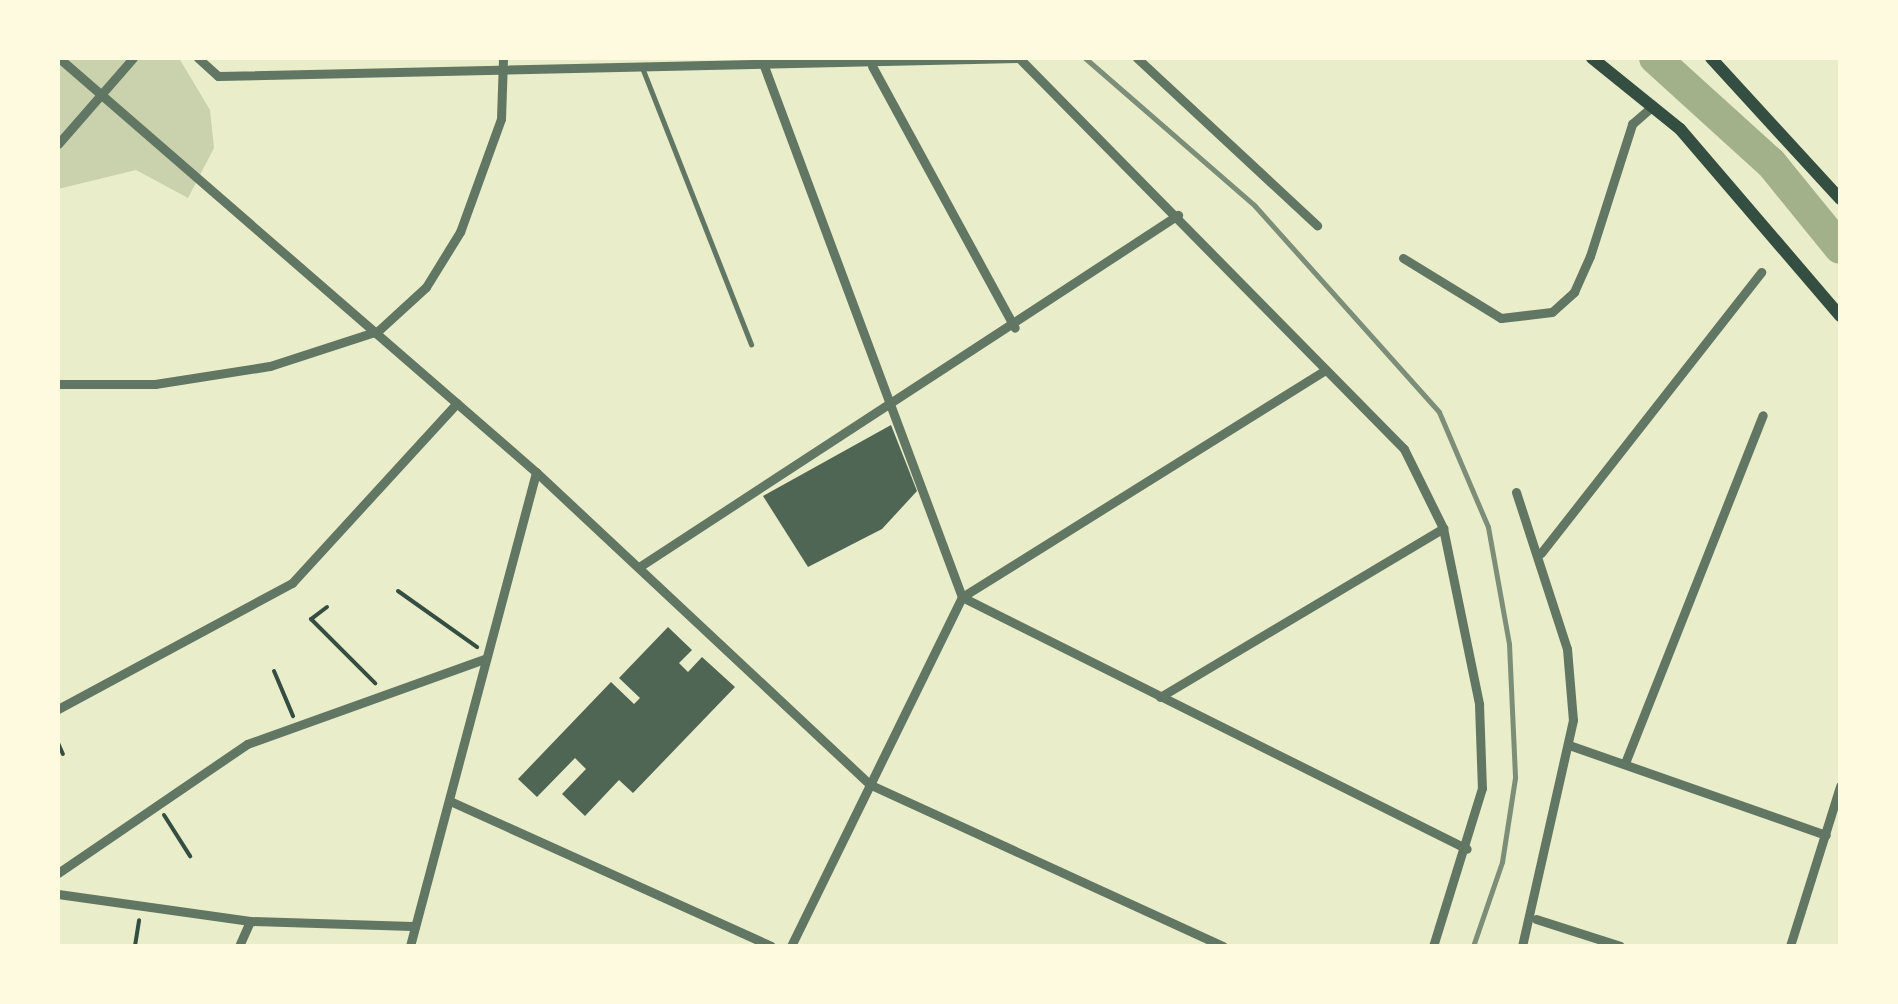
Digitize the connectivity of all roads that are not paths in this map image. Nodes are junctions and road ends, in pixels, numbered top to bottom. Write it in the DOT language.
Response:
graph roads {
  1 [pos="58,58"];
  2 [pos="132,58"];
  3 [pos="198,58"];
  4 [pos="1019,58"];
  5 [pos="1136,58"];
  6 [pos="1592,58"];
  7 [pos="1710,58"];
  8 [pos="765,61"];
  9 [pos="504,62"];
  10 [pos="872,66"];
  11 [pos="643,70"];
  12 [pos="102,93"];
  13 [pos="1656,104"];
  14 [pos="58,144"];
  15 [pos="1840,199"];
  16 [pos="1178,214"];
  17 [pos="1317,226"];
  18 [pos="1402,258"];
  19 [pos="1761,272"];
  20 [pos="1840,316"];
  21 [pos="1015,328"];
  22 [pos="378,331"];
  23 [pos="751,344"];
  24 [pos="1325,370"];
  25 [pos="58,384"];
  26 [pos="894,400"];
  27 [pos="457,403"];
  28 [pos="1763,415"];
  29 [pos="536,472"];
  30 [pos="1516,492"];
  31 [pos="1443,528"];
  32 [pos="1541,553"];
  33 [pos="639,567"];
  34 [pos="962,597"];
  35 [pos="484,656"];
  36 [pos="1160,698"];
  37 [pos="58,709"];
  38 [pos="1569,746"];
  39 [pos="1625,763"];
  40 [pos="871,785"];
  41 [pos="1840,786"];
  42 [pos="450,801"];
  43 [pos="1826,834"];
  44 [pos="1467,848"];
  45 [pos="58,873"];
  46 [pos="58,894"];
  47 [pos="1536,919"];
  48 [pos="250,921"];
  49 [pos="412,926"];
  50 [pos="240,946"];
  51 [pos="410,946"];
  52 [pos="771,946"];
  53 [pos="791,946"];
  54 [pos="1223,946"];
  55 [pos="1434,946"];
  56 [pos="1522,946"];
  57 [pos="1620,946"];
  58 [pos="1790,946"];
  1 -- 12 [label="street"];
  2 -- 12 [label="street"];
  3 -- 9 [label="street"];
  4 -- 10 [label="street"];
  4 -- 16 [label="street"];
  5 -- 17 [label="street"];
  6 -- 13 [label="main road"];
  7 -- 15 [label="main road"];
  8 -- 10 [label="street"];
  8 -- 11 [label="street"];
  8 -- 26 [label="street"];
  9 -- 11 [label="street"];
  9 -- 22 [label="street"];
  10 -- 21 [label="street"];
  11 -- 23 [label="lane"];
  12 -- 14 [label="street"];
  12 -- 22 [label="street"];
  13 -- 18 [label="street"];
  13 -- 20 [label="main road"];
  16 -- 21 [label="street"];
  16 -- 24 [label="street"];
  19 -- 32 [label="street"];
  21 -- 26 [label="street"];
  22 -- 25 [label="street"];
  22 -- 27 [label="street"];
  24 -- 31 [label="street"];
  24 -- 34 [label="street"];
  26 -- 33 [label="street"];
  26 -- 34 [label="street"];
  27 -- 29 [label="street"];
  27 -- 37 [label="street"];
  28 -- 39 [label="street"];
  29 -- 33 [label="street"];
  29 -- 35 [label="street"];
  30 -- 32 [label="street"];
  31 -- 36 [label="street"];
  31 -- 44 [label="street"];
  32 -- 38 [label="street"];
  33 -- 40 [label="street"];
  34 -- 36 [label="street"];
  34 -- 40 [label="street"];
  35 -- 42 [label="street"];
  35 -- 45 [label="street"];
  36 -- 44 [label="street"];
  38 -- 39 [label="street"];
  38 -- 47 [label="street"];
  39 -- 43 [label="street"];
  40 -- 53 [label="street"];
  40 -- 54 [label="street"];
  41 -- 43 [label="street"];
  42 -- 49 [label="street"];
  42 -- 52 [label="street"];
  43 -- 58 [label="street"];
  44 -- 55 [label="street"];
  46 -- 48 [label="street"];
  47 -- 56 [label="street"];
  47 -- 57 [label="street"];
  48 -- 49 [label="street"];
  48 -- 50 [label="street"];
  49 -- 51 [label="street"];
}
